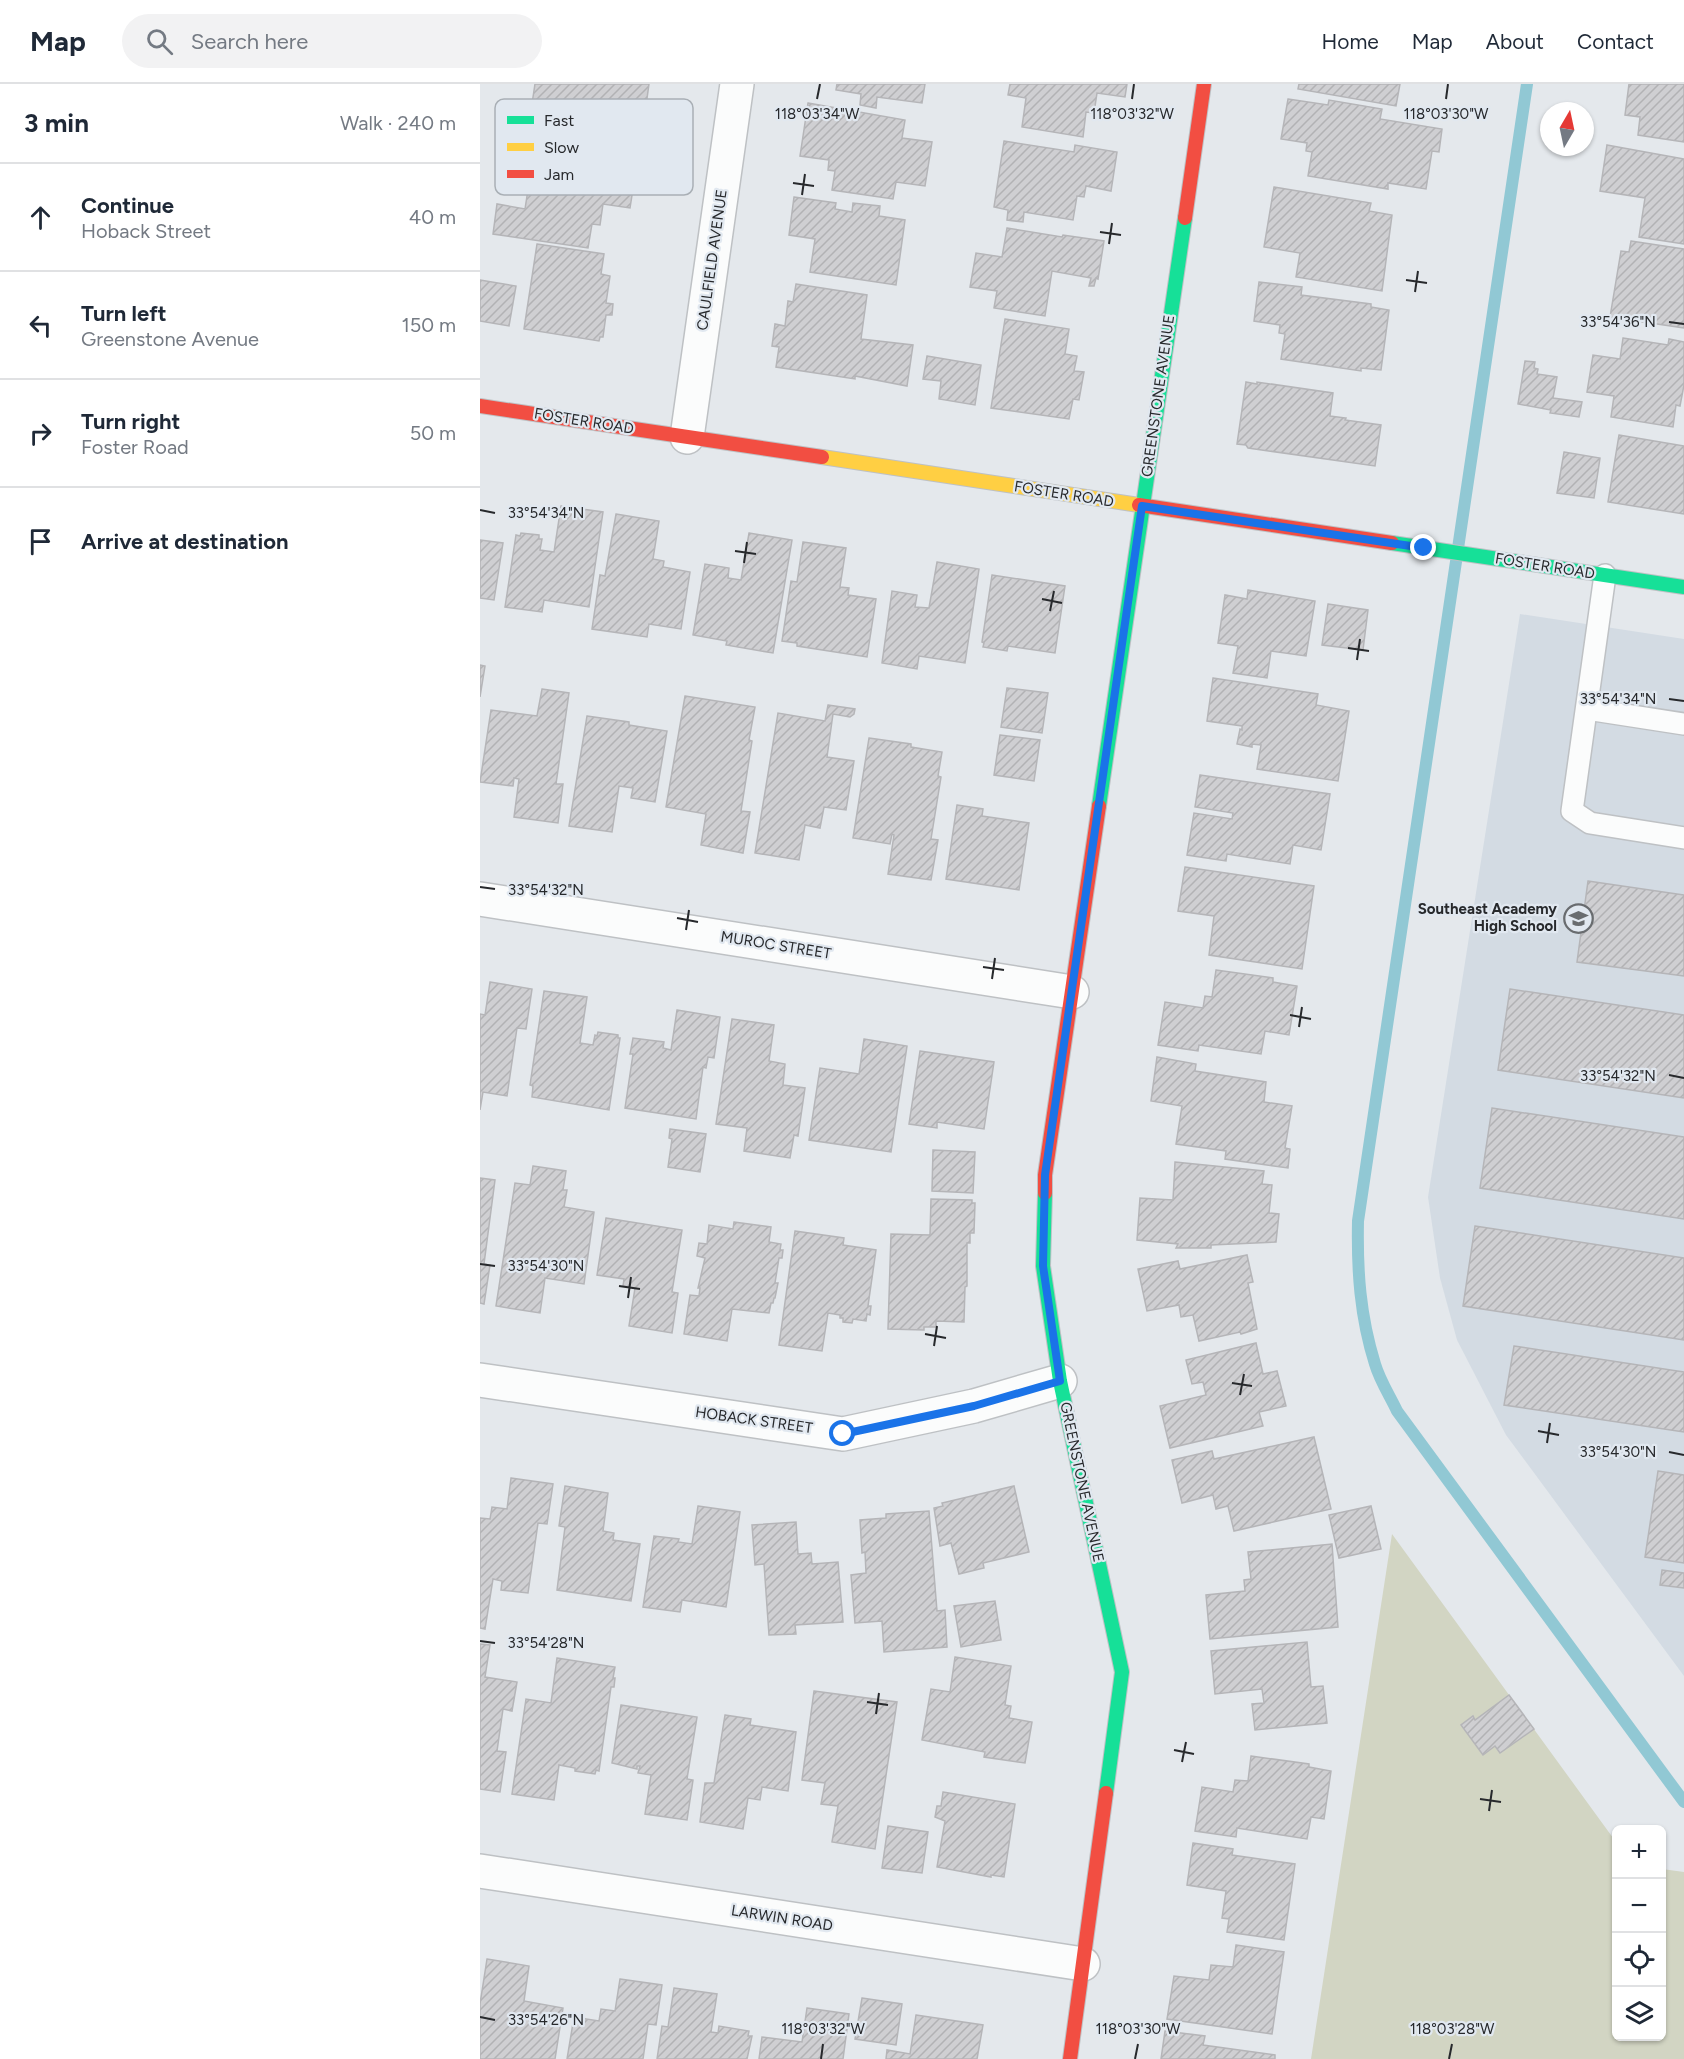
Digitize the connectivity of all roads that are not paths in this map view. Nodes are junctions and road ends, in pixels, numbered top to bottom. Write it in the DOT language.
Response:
graph roads {
  1 [pos="737,84"];
  2 [pos="1204,84"];
  3 [pos="480,406"];
  4 [pos="687,437"];
  5 [pos="1142,506"];
  6 [pos="1605,575"];
  7 [pos="1684,587"];
  8 [pos="1587,709"];
  9 [pos="1684,724"];
  10 [pos="1684,838"];
  11 [pos="480,899"];
  12 [pos="1072,992"];
  13 [pos="480,1380"];
  14 [pos="1060,1381"];
  15 [pos="480,1871"];
  16 [pos="1083,1964"];
  17 [pos="1070,2059"];
  1 -- 4 [label="street, CAULFIELD AVENUE"];
  2 -- 5 [label="street, GREENSTONE AVENUE"];
  3 -- 4 [label="street, FOSTER ROAD"];
  4 -- 5 [label="street, FOSTER ROAD"];
  5 -- 6 [label="street, FOSTER ROAD"];
  5 -- 12 [label="street, GREENSTONE AVENUE"];
  6 -- 7 [label="street, FOSTER ROAD"];
  6 -- 8 [label="lane"];
  8 -- 9 [label="lane"];
  8 -- 10 [label="lane"];
  11 -- 12 [label="street, MUROC STREET"];
  12 -- 14 [label="street, GREENSTONE AVENUE"];
  13 -- 14 [label="street, HOBACK STREET"];
  14 -- 16 [label="street, GREENSTONE AVENUE"];
  15 -- 16 [label="street, LARWIN ROAD"];
  16 -- 17 [label="street, GREENSTONE AVENUE"];
}
